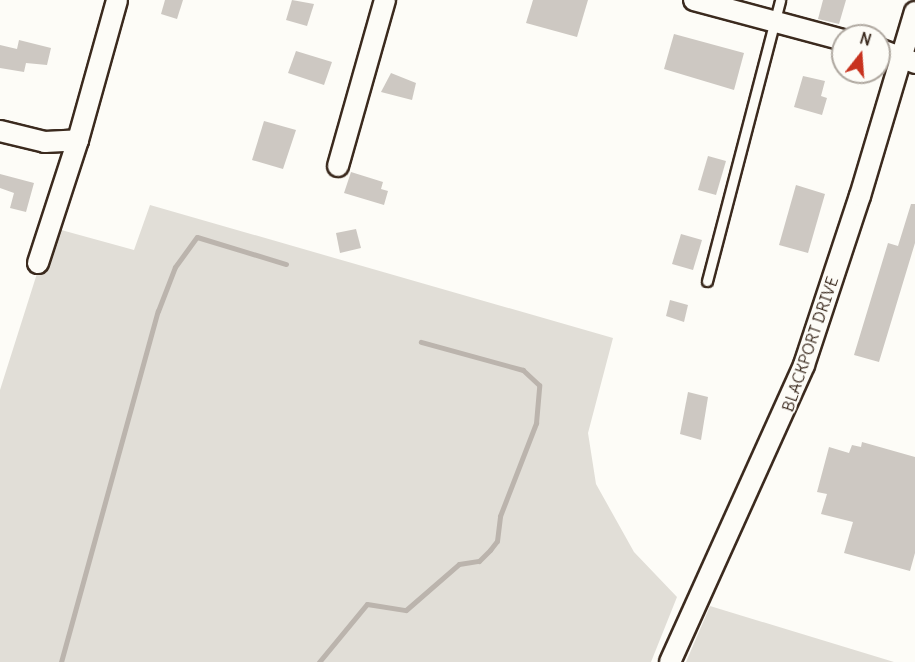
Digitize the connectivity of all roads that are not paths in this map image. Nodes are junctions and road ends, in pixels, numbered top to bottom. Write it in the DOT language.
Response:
graph roads {
  1 [pos="117,0"];
  2 [pos="386,0"];
  3 [pos="694,0"];
  4 [pos="780,0"];
  5 [pos="915,12"];
  6 [pos="775,22"];
  7 [pos="831,37"];
  8 [pos="891,54"];
  9 [pos="908,60"];
  10 [pos="0,132"];
  11 [pos="78,140"];
  12 [pos="338,166"];
  13 [pos="38,263"];
  14 [pos="707,281"];
  15 [pos="670,662"];
  1 -- 11 [label="street"];
  2 -- 12 [label="street"];
  3 -- 6 [label="street"];
  4 -- 6 [label="lane"];
  5 -- 9 [label="street, BLACKPORT DRIVE"];
  6 -- 7 [label="street"];
  6 -- 14 [label="lane"];
  8 -- 9 [label="street"];
  9 -- 15 [label="street, BLACKPORT DRIVE"];
  10 -- 11 [label="street"];
  11 -- 13 [label="street"];
}
